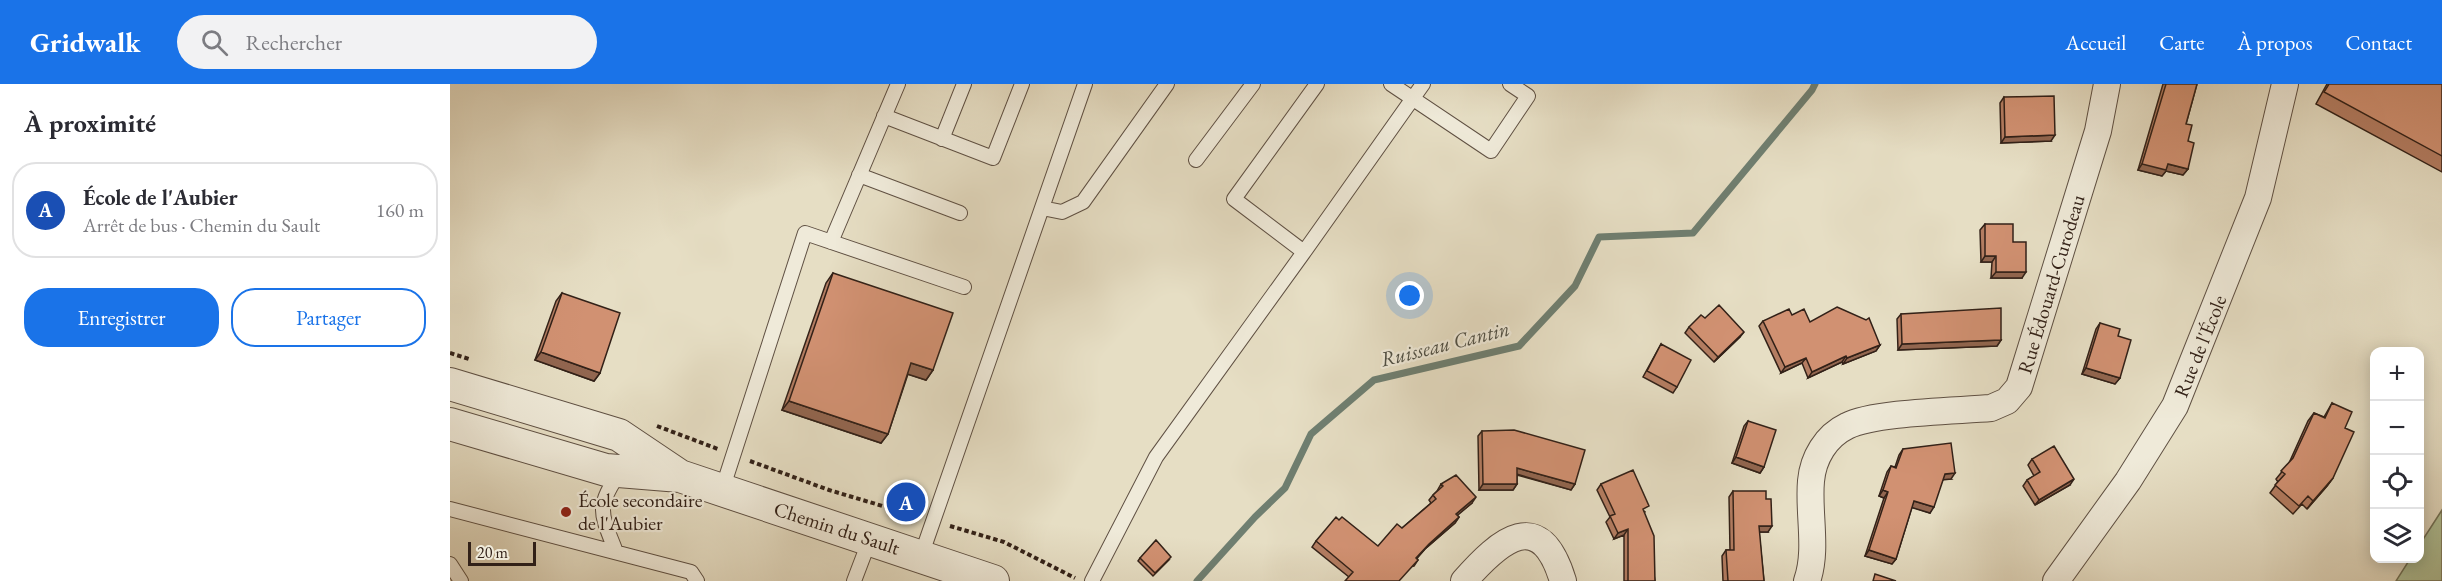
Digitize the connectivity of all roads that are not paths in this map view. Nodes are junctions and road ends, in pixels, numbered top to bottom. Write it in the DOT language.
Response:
graph roads {
  1 [pos="898,84"];
  2 [pos="964,84"];
  3 [pos="1022,84"];
  4 [pos="1085,84"];
  5 [pos="1167,84"];
  6 [pos="1253,84"];
  7 [pos="1317,84"];
  8 [pos="1390,84"];
  9 [pos="1423,84"];
  10 [pos="1510,84"];
  11 [pos="2107,84"];
  12 [pos="2285,84"];
  13 [pos="1414,99"];
  14 [pos="884,116"];
  15 [pos="942,139"];
  16 [pos="1196,160"];
  17 [pos="859,175"];
  18 [pos="1042,208"];
  19 [pos="960,213"];
  20 [pos="831,242"];
  21 [pos="1304,252"];
  22 [pos="964,286"];
  23 [pos="450,384"];
  24 [pos="450,424"];
  25 [pos="639,449"];
  26 [pos="722,490"];
  27 [pos="450,509"];
  28 [pos="870,539"];
  29 [pos="616,552"];
  30 [pos="921,556"];
  31 [pos="450,564"];
  32 [pos="986,580"];
  33 [pos="461,581"];
  34 [pos="697,581"];
  35 [pos="854,581"];
  36 [pos="1092,581"];
  37 [pos="1464,581"];
  38 [pos="1563,581"];
  39 [pos="1807,581"];
  40 [pos="2056,581"];
  1 -- 14 [label="lane"];
  2 -- 15 [label="lane"];
  3 -- 15 [label="lane"];
  4 -- 18 [label="lane"];
  5 -- 18 [label="lane"];
  6 -- 16 [label="lane"];
  7 -- 21 [label="lane"];
  8 -- 13 [label="lane"];
  9 -- 13 [label="lane"];
  10 -- 13 [label="lane"];
  11 -- 39 [label="street, Rue Édouard-Curodeau"];
  12 -- 40 [label="street, Rue de l'École"];
  13 -- 21 [label="lane"];
  14 -- 15 [label="lane"];
  14 -- 17 [label="lane"];
  17 -- 19 [label="lane"];
  17 -- 20 [label="lane"];
  18 -- 30 [label="lane"];
  20 -- 22 [label="lane"];
  20 -- 26 [label="lane"];
  21 -- 36 [label="lane"];
  23 -- 25 [label="street, Chemin du Sault"];
  24 -- 25 [label="street, Chemin du Sault"];
  25 -- 26 [label="street, Chemin du Sault"];
  25 -- 29 [label="lane"];
  26 -- 28 [label="street, Chemin du Sault"];
  27 -- 29 [label="lane"];
  28 -- 30 [label="street, Chemin du Sault"];
  28 -- 35 [label="lane"];
  29 -- 34 [label="lane"];
  30 -- 32 [label="street, Chemin du Sault"];
  31 -- 33 [label="lane"];
  37 -- 38 [label="street"];
}
